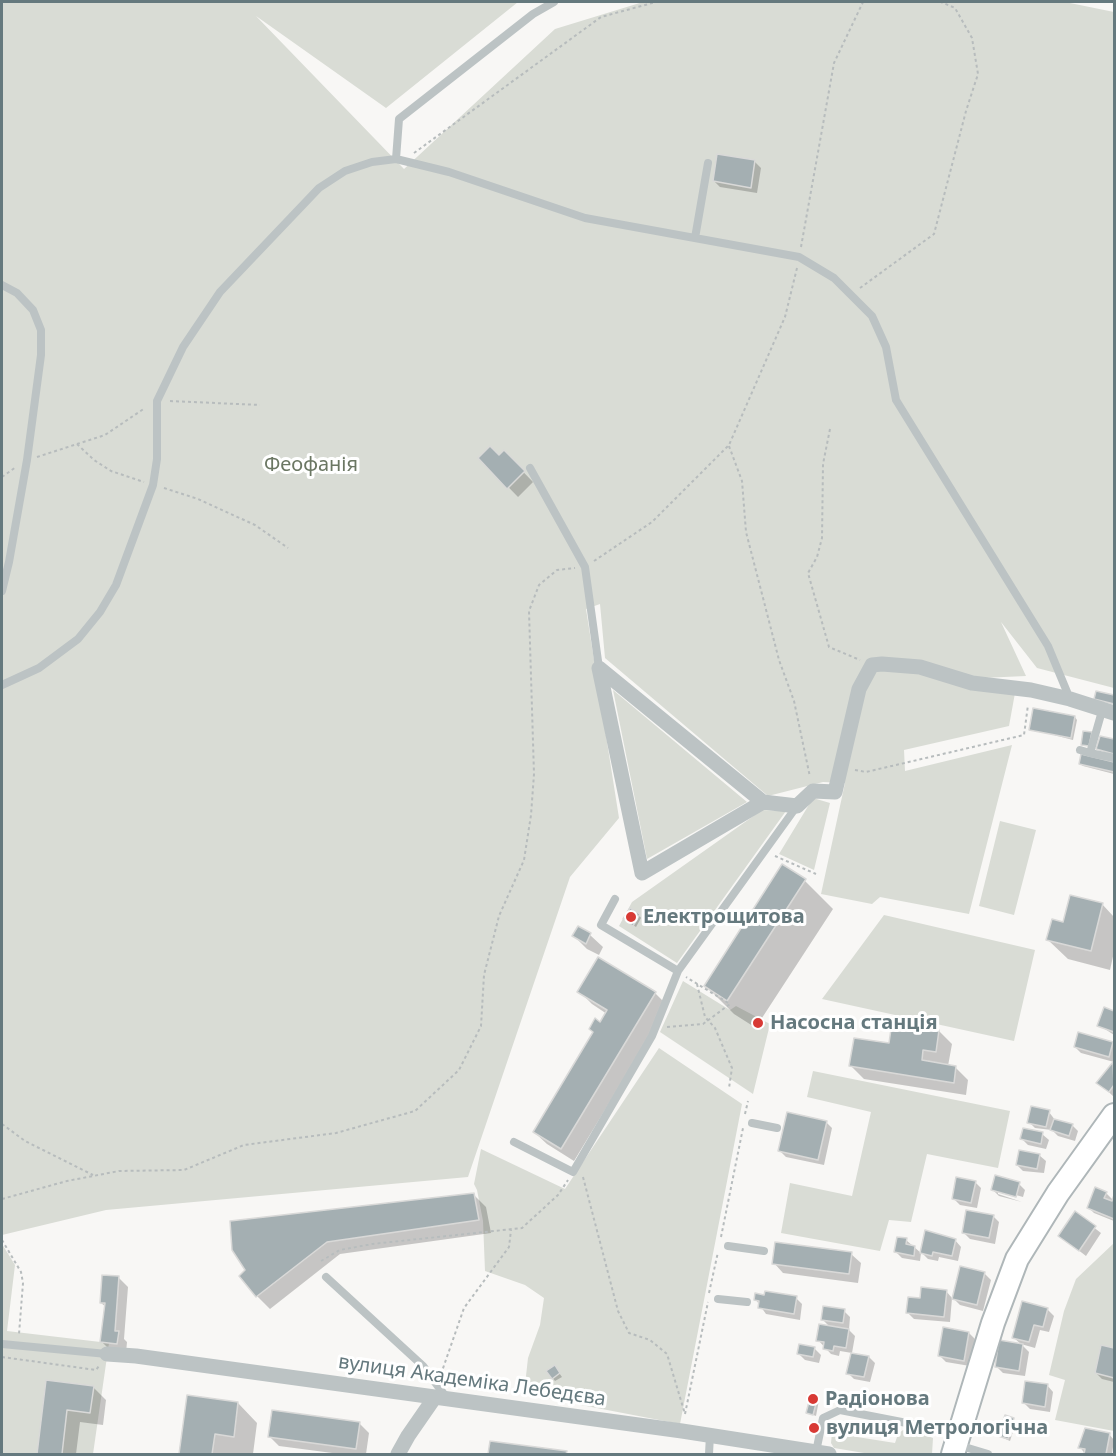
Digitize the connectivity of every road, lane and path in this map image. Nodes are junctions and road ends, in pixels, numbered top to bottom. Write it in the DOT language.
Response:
graph roads {
  1 [pos="554,2"];
  2 [pos="656,2"];
  3 [pos="863,2"];
  4 [pos="941,2"];
  5 [pos="400,159"];
  6 [pos="708,163"];
  7 [pos="695,238"];
  8 [pos="799,257"];
  9 [pos="2,285"];
  10 [pos="852,293"];
  11 [pos="157,401"];
  12 [pos="260,405"];
  13 [pos="830,429"];
  14 [pos="76,444"];
  15 [pos="729,445"];
  16 [pos="27,460"];
  17 [pos="530,468"];
  18 [pos="2,477"];
  19 [pos="153,485"];
  20 [pos="288,548"];
  21 [pos="585,567"];
  22 [pos="2,591"];
  23 [pos="872,665"];
  24 [pos="599,668"];
  25 [pos="2,685"];
  26 [pos="1070,699"];
  27 [pos="1028,703"];
  28 [pos="1108,712"];
  29 [pos="1080,750"];
  30 [pos="1090,753"];
  31 [pos="1114,758"];
  32 [pos="840,768"];
  33 [pos="813,791"];
  34 [pos="763,802"];
  35 [pos="797,806"];
  36 [pos="764,850"];
  37 [pos="816,874"];
  38 [pos="615,899"];
  39 [pos="678,971"];
  40 [pos="655,1028"];
  41 [pos="729,1088"];
  42 [pos="748,1101"];
  43 [pos="1114,1115"];
  44 [pos="753,1123"];
  45 [pos="2,1124"];
  46 [pos="777,1128"];
  47 [pos="514,1142"];
  48 [pos="578,1171"];
  49 [pos="95,1176"];
  50 [pos="2,1199"];
  51 [pos="511,1230"];
  52 [pos="2,1240"];
  53 [pos="720,1240"];
  54 [pos="728,1246"];
  55 [pos="764,1251"];
  56 [pos="718,1252"];
  57 [pos="321,1261"];
  58 [pos="327,1277"];
  59 [pos="718,1299"];
  60 [pos="747,1302"];
  61 [pos="2,1344"];
  62 [pos="18,1346"];
  63 [pos="108,1354"];
  64 [pos="2,1357"];
  65 [pos="441,1374"];
  66 [pos="441,1398"];
  67 [pos="685,1414"];
  68 [pos="682,1431"];
  69 [pos="710,1435"];
  70 [pos="956,1444"];
  71 [pos="823,1453"];
  72 [pos="398,1455"];
  73 [pos="709,1455"];
  74 [pos="988,1455"];
  1 -- 5 [label="lane"];
  2 -- 5 [label="path"];
  3 -- 8 [label="path"];
  4 -- 10 [label="path"];
  5 -- 7 [label="lane"];
  5 -- 11 [label="lane"];
  6 -- 7 [label="lane"];
  7 -- 8 [label="lane"];
  8 -- 10 [label="lane"];
  8 -- 15 [label="path"];
  9 -- 16 [label="lane"];
  10 -- 26 [label="lane"];
  11 -- 12 [label="path"];
  11 -- 14 [label="path"];
  11 -- 19 [label="lane"];
  13 -- 23 [label="path"];
  14 -- 16 [label="path"];
  14 -- 19 [label="path"];
  15 -- 21 [label="path"];
  15 -- 33 [label="path"];
  16 -- 18 [label="path"];
  16 -- 22 [label="lane"];
  17 -- 21 [label="lane"];
  19 -- 20 [label="path"];
  19 -- 25 [label="lane"];
  21 -- 24 [label="lane"];
  21 -- 49 [label="path"];
  23 -- 26 [label="street"];
  23 -- 32 [label="street"];
  24 -- 34 [label="street"];
  24 -- 34 [label="street"];
  26 -- 28 [label="street"];
  27 -- 32 [label="path"];
  28 -- 30 [label="lane"];
  29 -- 30 [label="lane"];
  30 -- 31 [label="lane"];
  32 -- 33 [label="street"];
  33 -- 35 [label="street"];
  34 -- 35 [label="street"];
  35 -- 36 [label="lane"];
  36 -- 37 [label="path"];
  36 -- 39 [label="lane"];
  38 -- 39 [label="lane"];
  39 -- 40 [label="lane"];
  40 -- 41 [label="path"];
  40 -- 48 [label="lane"];
  42 -- 53 [label="path"];
  43 -- 70 [label="street"];
  44 -- 46 [label="lane"];
  45 -- 49 [label="path"];
  47 -- 48 [label="lane"];
  48 -- 51 [label="path"];
  48 -- 67 [label="path"];
  49 -- 50 [label="path"];
  51 -- 57 [label="path"];
  51 -- 65 [label="path"];
  52 -- 62 [label="path"];
  54 -- 55 [label="lane"];
  56 -- 67 [label="path"];
  58 -- 66 [label="lane"];
  59 -- 60 [label="lane"];
  61 -- 62 [label="lane"];
  62 -- 63 [label="lane"];
  63 -- 64 [label="path"];
  63 -- 66 [label="street, вулиця Академіка Лебедєва"];
  66 -- 68 [label="street, вулиця Академіка Лебедєва"];
  66 -- 72 [label="street"];
  67 -- 68 [label="path"];
  68 -- 69 [label="street, вулиця Академіка Лебедєва"];
  69 -- 71 [label="street, вулиця Академіка Лебедєва"];
  69 -- 73 [label="lane"];
  70 -- 71 [label="lane"];
  70 -- 74 [label="lane"];
}
